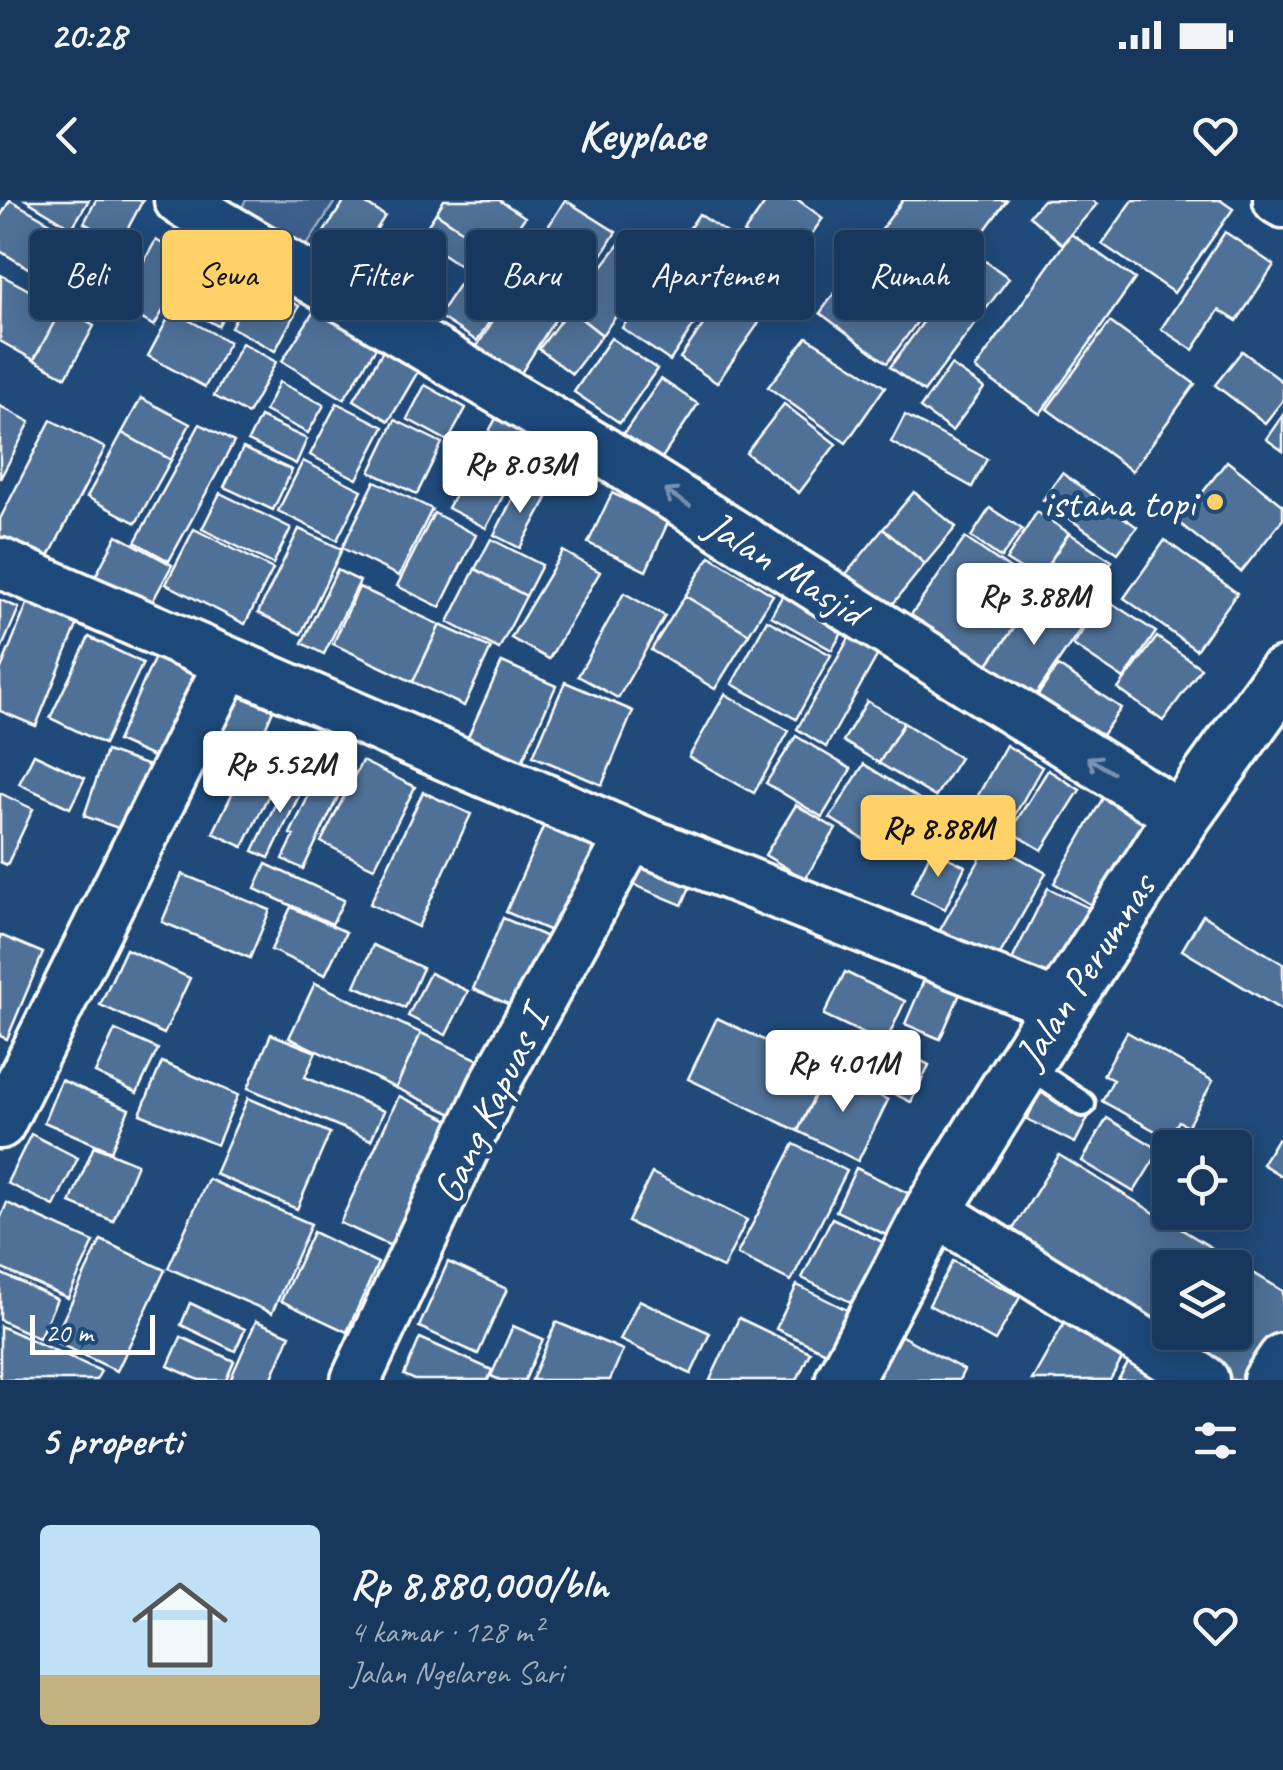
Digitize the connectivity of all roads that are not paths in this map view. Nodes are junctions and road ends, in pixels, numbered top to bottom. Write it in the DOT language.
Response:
graph roads {
  1 [pos="179,200"];
  2 [pos="0,563"];
  3 [pos="229,663"];
  4 [pos="1283,676"];
  5 [pos="1182,817"];
  6 [pos="631,836"];
  7 [pos="1061,1007"];
  8 [pos="1024,1064"];
  9 [pos="1083,1104"];
  10 [pos="0,1124"];
  11 [pos="933,1210"];
  12 [pos="1283,1358"];
  13 [pos="356,1380"];
  14 [pos="844,1380"];
  15 [pos="1204,1380"];
  16 [pos="1268,1380"];
  5 -- 1 [label="street, Jalan Masjid, one-way"];
  2 -- 3 [label="street"];
  3 -- 6 [label="street"];
  3 -- 10 [label="street"];
  4 -- 5 [label="main road, Jalan Perumnas"];
  5 -- 7 [label="main road, Jalan Perumnas"];
  6 -- 7 [label="street"];
  6 -- 13 [label="street, Gang Kapuas I"];
  7 -- 8 [label="main road, Jalan Perumnas"];
  8 -- 9 [label="lane"];
  8 -- 11 [label="main road, Jalan Perumnas"];
  11 -- 14 [label="main road, Jalan Perumnas"];
  11 -- 15 [label="street"];
  12 -- 16 [label="street"];
}
